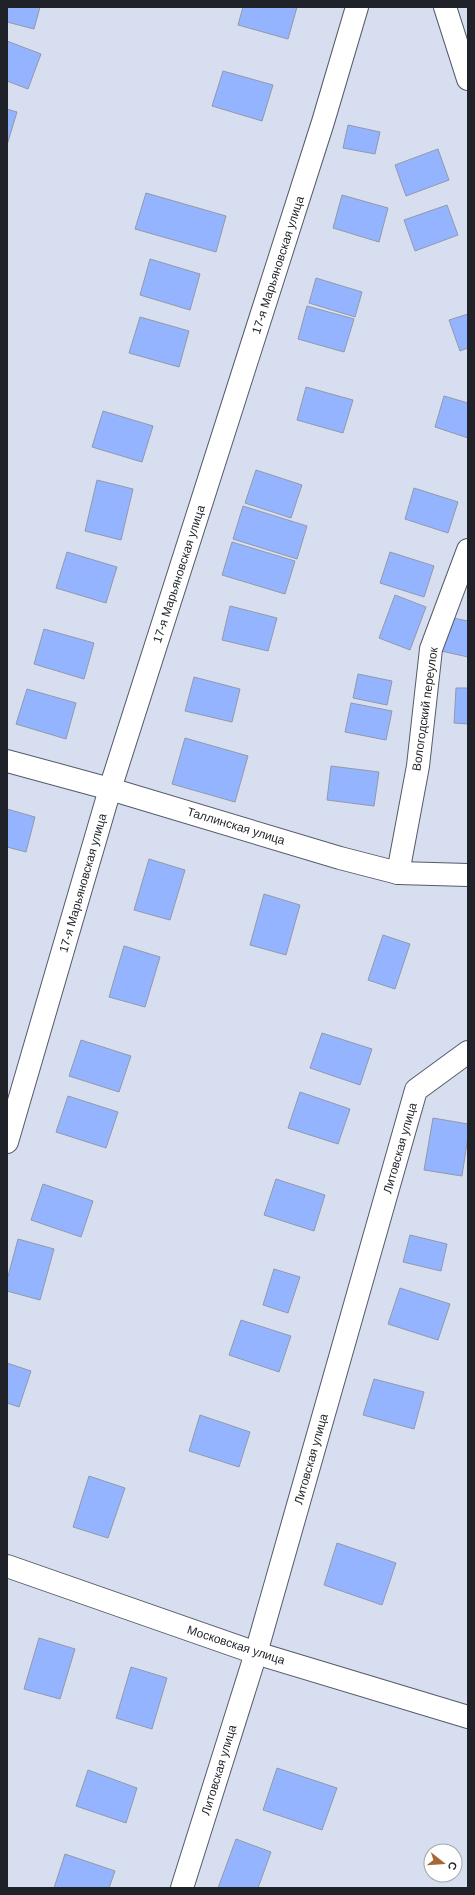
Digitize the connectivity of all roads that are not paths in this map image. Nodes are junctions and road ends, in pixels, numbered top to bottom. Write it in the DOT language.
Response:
graph roads {
  1 [pos="357,7"];
  2 [pos="445,7"];
  3 [pos="468,79"];
  4 [pos="468,550"];
  5 [pos="7,761"];
  6 [pos="110,789"];
  7 [pos="398,873"];
  8 [pos="468,875"];
  9 [pos="468,1052"];
  10 [pos="7,1142"];
  11 [pos="7,1566"];
  12 [pos="256,1653"];
  13 [pos="468,1717"];
  14 [pos="182,1888"];
  1 -- 6 [label="street, 17-я Марьяновская улица"];
  2 -- 3 [label="street"];
  4 -- 7 [label="street, Вологодский переулок"];
  5 -- 6 [label="street, Таллинская улица"];
  6 -- 7 [label="street, Таллинская улица"];
  6 -- 10 [label="street, 17-я Марьяновская улица"];
  7 -- 8 [label="street, Таллинская улица"];
  9 -- 12 [label="street, Литовская улица"];
  11 -- 12 [label="street, Московская улица"];
  12 -- 13 [label="street, Московская улица"];
  12 -- 14 [label="street, Литовская улица"];
}
